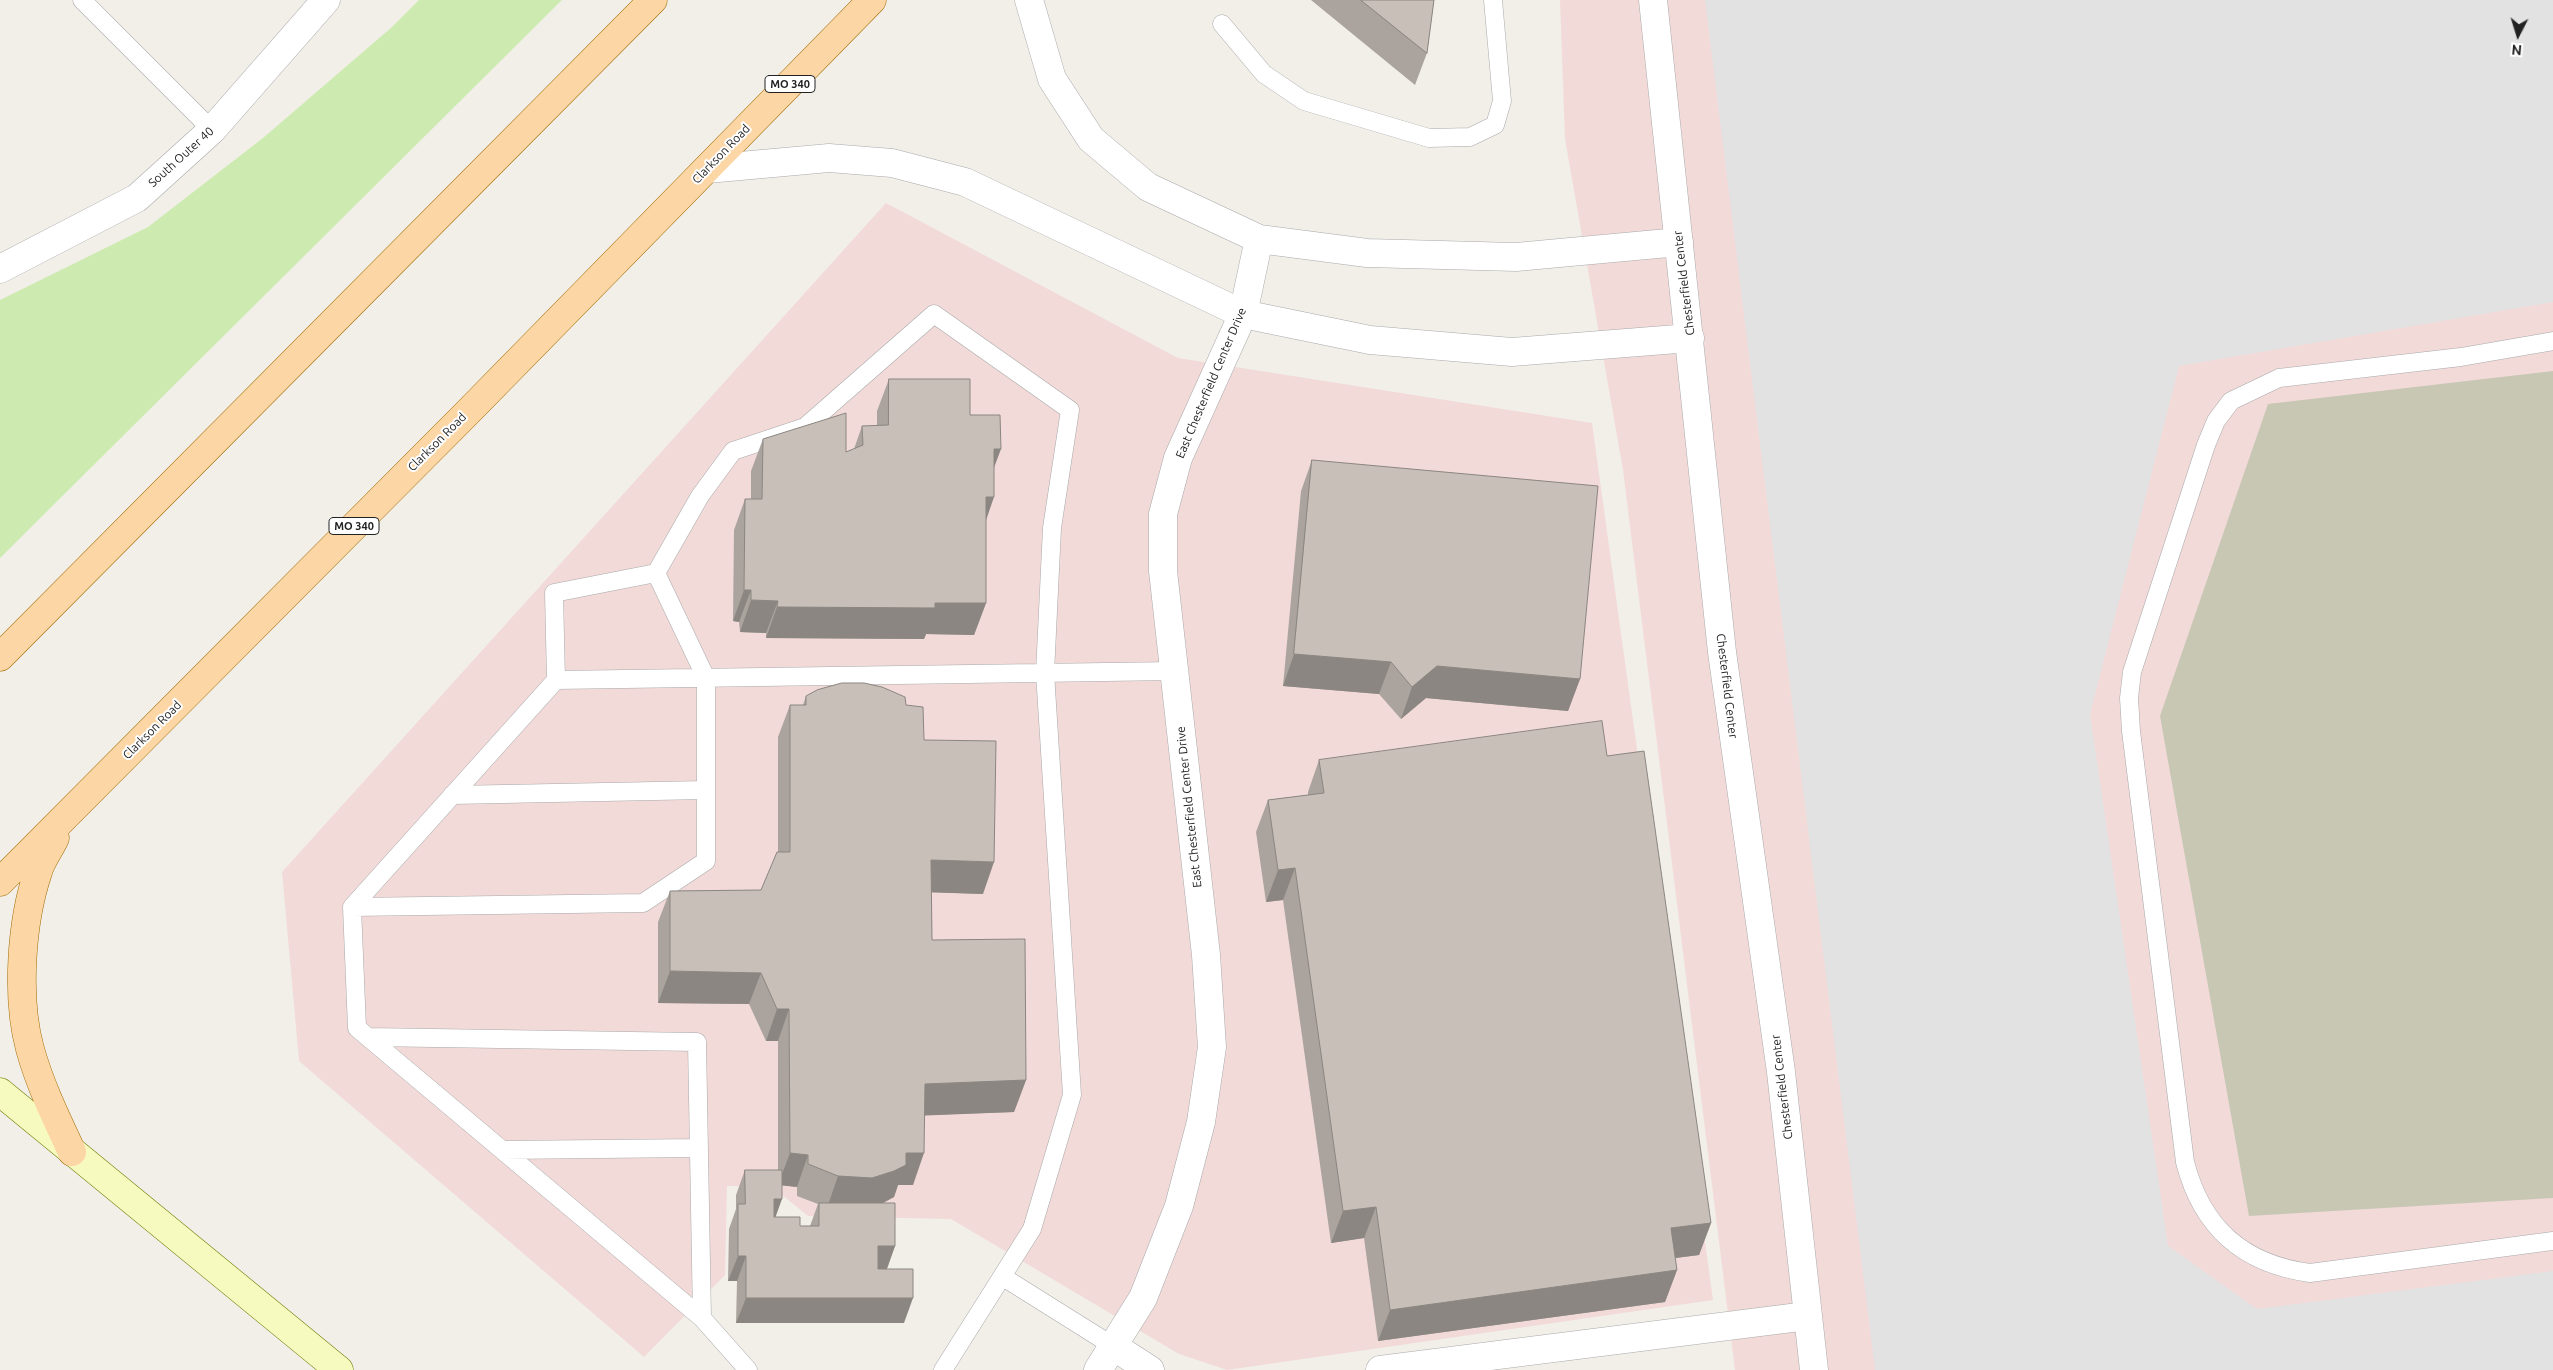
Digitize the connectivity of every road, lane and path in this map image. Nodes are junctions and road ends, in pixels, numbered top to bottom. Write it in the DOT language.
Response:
graph roads {
  1 [pos="82,0"];
  2 [pos="326,0"];
  3 [pos="653,0"];
  4 [pos="872,0"];
  5 [pos="1029,0"];
  6 [pos="1493,0"];
  7 [pos="1652,0"];
  8 [pos="1222,24"];
  9 [pos="212,130"];
  10 [pos="707,169"];
  11 [pos="1259,239"];
  12 [pos="1679,242"];
  13 [pos="0,269"];
  14 [pos="1243,314"];
  15 [pos="1690,338"];
  16 [pos="2553,341"];
  17 [pos="656,573"];
  18 [pos="0,657"];
  19 [pos="1174,671"];
  20 [pos="1045,673"];
  21 [pos="706,678"];
  22 [pos="556,680"];
  23 [pos="706,790"];
  24 [pos="452,795"];
  25 [pos="68,815"];
  26 [pos="0,882"];
  27 [pos="352,907"];
  28 [pos="368,1037"];
  29 [pos="0,1092"];
  30 [pos="699,1148"];
  31 [pos="502,1150"];
  32 [pos="72,1152"];
  33 [pos="2553,1241"];
  34 [pos="1003,1276"];
  35 [pos="1807,1316"];
  36 [pos="702,1318"];
  37 [pos="1113,1346"];
  38 [pos="338,1370"];
  39 [pos="748,1370"];
  40 [pos="943,1370"];
  41 [pos="1098,1370"];
  42 [pos="1150,1370"];
  43 [pos="1380,1370"];
  44 [pos="1814,1370"];
  1 -- 9 [label="lane"];
  2 -- 9 [label="street, South Outer 40"];
  3 -- 18 [label="main road"];
  4 -- 10 [label="main road, Clarkson Road / MO 340"];
  5 -- 11 [label="street"];
  6 -- 8 [label="lane"];
  7 -- 12 [label="street, Chesterfield Center"];
  9 -- 13 [label="street, South Outer 40"];
  10 -- 14 [label="street"];
  10 -- 25 [label="main road, Clarkson Road / MO 340"];
  11 -- 12 [label="street"];
  11 -- 14 [label="street, East Chesterfield Center Drive"];
  12 -- 15 [label="street, Chesterfield Center"];
  14 -- 15 [label="street"];
  14 -- 19 [label="street, East Chesterfield Center Drive"];
  15 -- 35 [label="street, Chesterfield Center"];
  16 -- 33 [label="lane"];
  17 -- 20 [label="lane"];
  17 -- 21 [label="lane"];
  17 -- 22 [label="lane"];
  19 -- 20 [label="lane"];
  19 -- 37 [label="street, East Chesterfield Center Drive"];
  20 -- 21 [label="lane"];
  20 -- 34 [label="lane"];
  21 -- 22 [label="lane"];
  21 -- 23 [label="lane"];
  22 -- 24 [label="lane"];
  23 -- 24 [label="lane"];
  23 -- 27 [label="lane"];
  24 -- 27 [label="lane"];
  25 -- 26 [label="main road, Clarkson Road / MO 340"];
  25 -- 32 [label="main road"];
  27 -- 28 [label="lane"];
  28 -- 30 [label="lane"];
  28 -- 31 [label="lane"];
  29 -- 32 [label="street"];
  30 -- 31 [label="lane"];
  30 -- 36 [label="lane"];
  31 -- 36 [label="lane"];
  32 -- 38 [label="street"];
  34 -- 37 [label="lane"];
  34 -- 40 [label="lane"];
  35 -- 43 [label="street"];
  35 -- 44 [label="street, Chesterfield Center"];
  36 -- 39 [label="lane"];
  37 -- 41 [label="street, East Chesterfield Center Drive"];
  37 -- 42 [label="street"];
}
